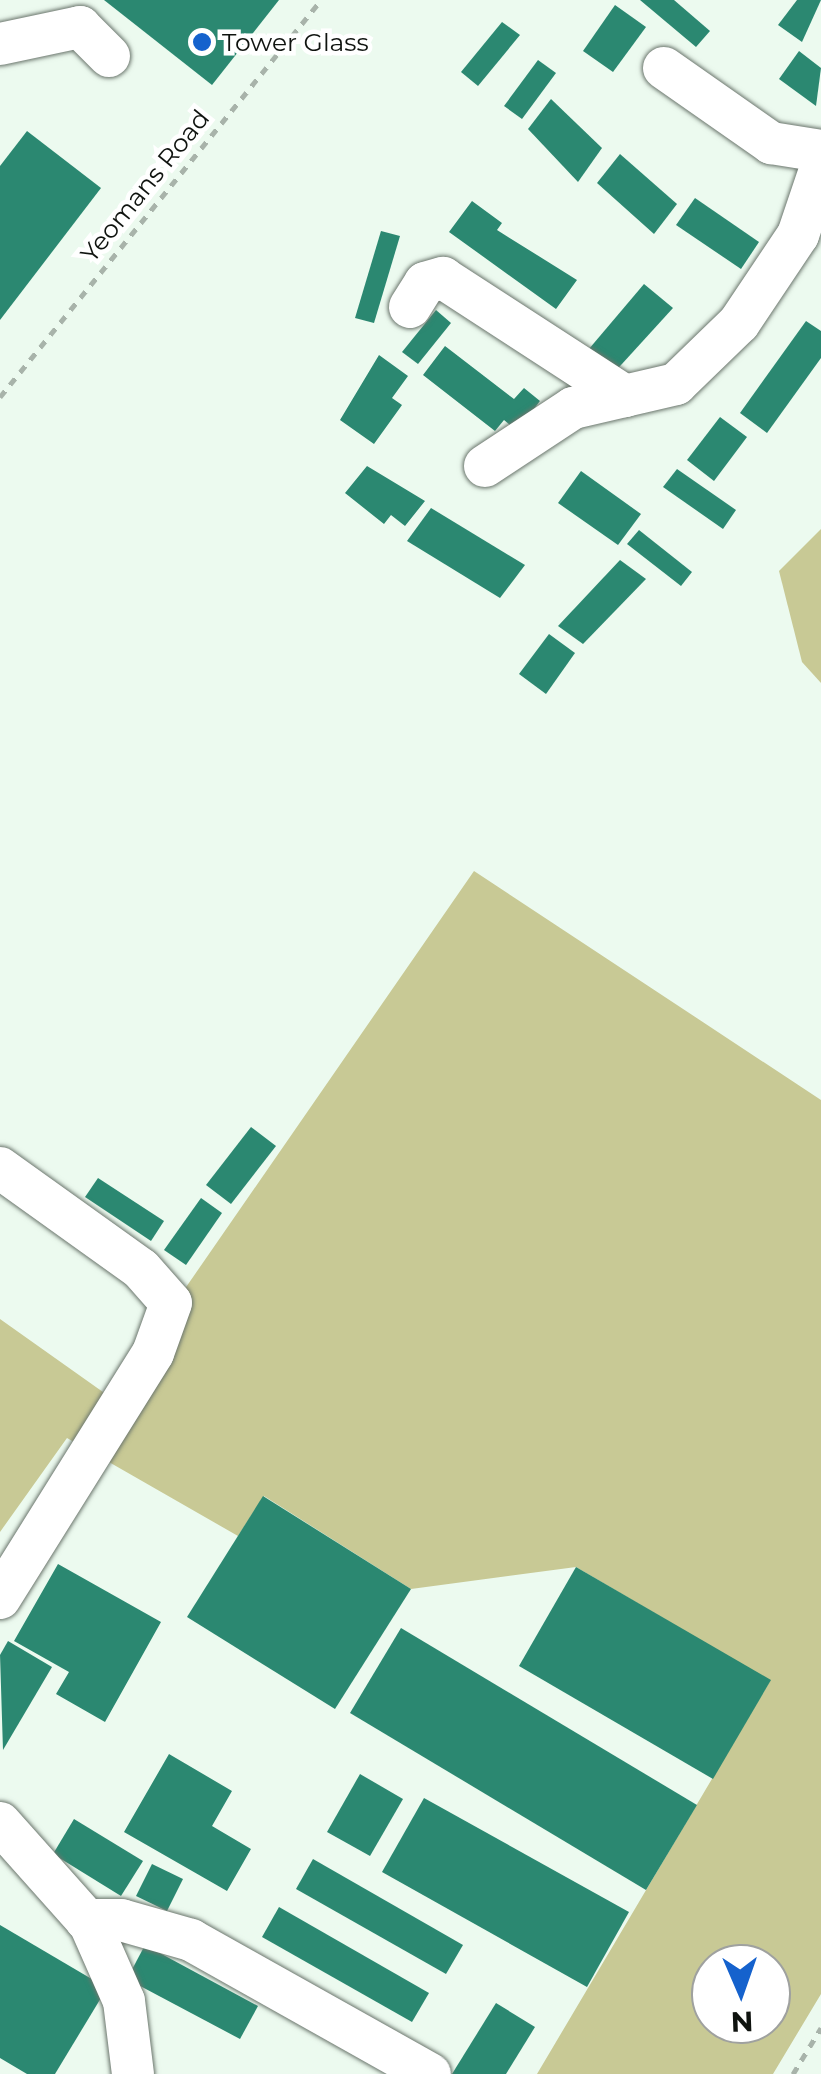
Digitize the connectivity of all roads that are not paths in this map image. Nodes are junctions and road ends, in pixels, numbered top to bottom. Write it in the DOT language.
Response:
graph roads {
  1 [pos="0,44"];
  2 [pos="109,56"];
  3 [pos="664,68"];
  4 [pos="821,150"];
  5 [pos="821,167"];
  6 [pos="410,307"];
  7 [pos="626,396"];
  8 [pos="485,466"];
  9 [pos="0,1168"];
  10 [pos="0,1598"];
  11 [pos="0,1823"];
  12 [pos="86,1920"];
  13 [pos="133,2074"];
  14 [pos="430,2074"];
  1 -- 2 [label="street"];
  3 -- 4 [label="street"];
  5 -- 7 [label="street"];
  6 -- 7 [label="street"];
  7 -- 8 [label="street"];
  9 -- 10 [label="street"];
  11 -- 12 [label="street"];
  12 -- 13 [label="street"];
  12 -- 14 [label="street"];
}
